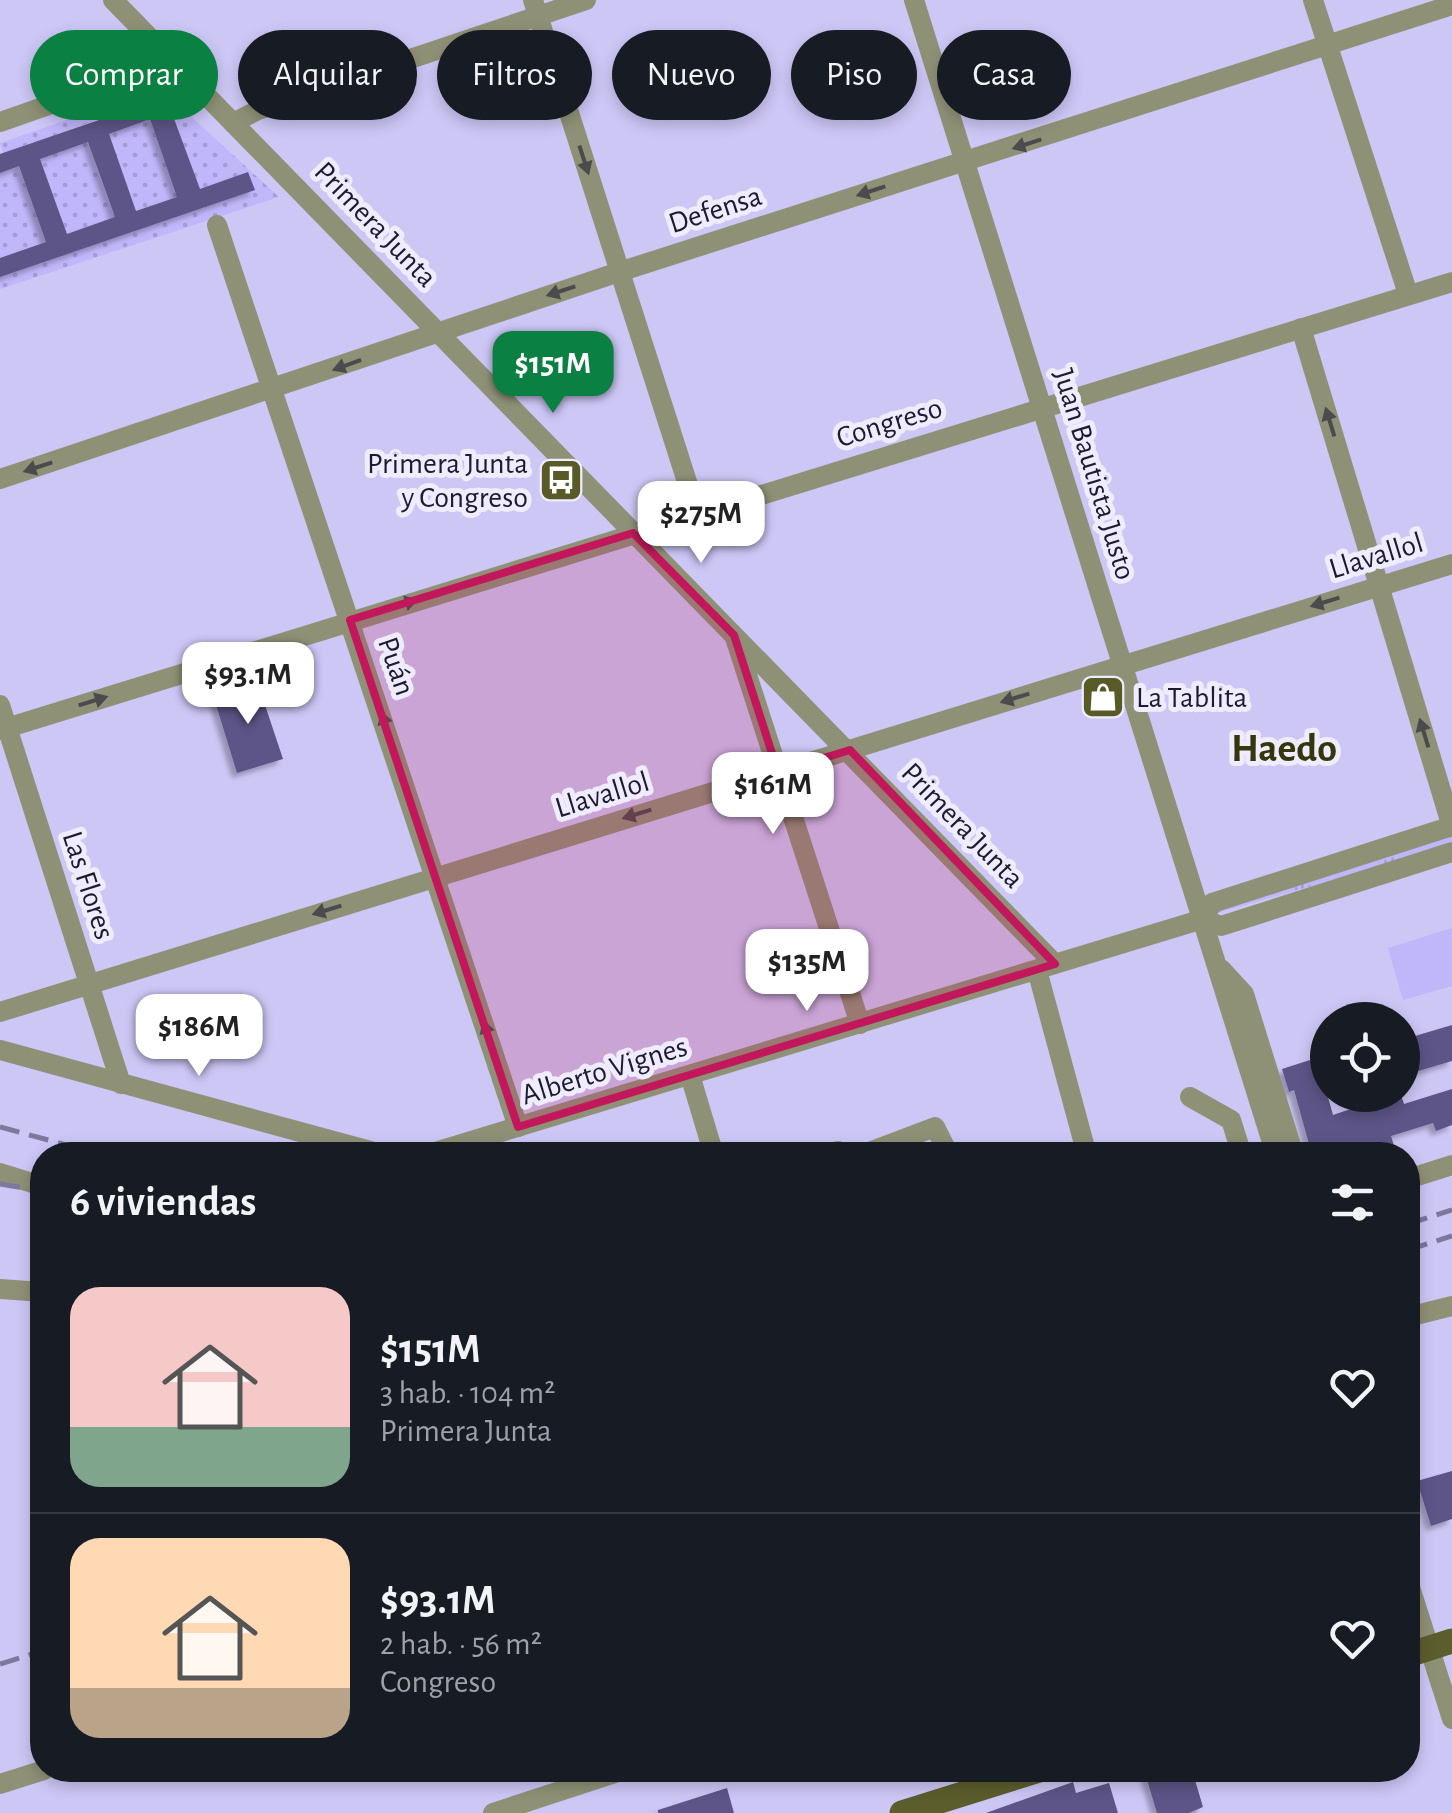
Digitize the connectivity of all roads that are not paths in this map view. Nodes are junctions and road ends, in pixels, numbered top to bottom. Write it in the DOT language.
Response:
graph roads {
  1 [pos="113,0"];
  2 [pos="586,0"];
  3 [pos="914,0"];
  4 [pos="1313,0"];
  5 [pos="1452,5"];
  6 [pos="535,8"];
  7 [pos="143,30"];
  8 [pos="1327,44"];
  9 [pos="218,106"];
  10 [pos="30,111"];
  11 [pos="0,122"];
  12 [pos="233,122"];
  13 [pos="964,161"];
  14 [pos="217,224"];
  15 [pos="619,272"];
  16 [pos="1452,282"];
  17 [pos="1408,294"];
  18 [pos="1301,328"];
  19 [pos="439,332"];
  20 [pos="275,390"];
  21 [pos="1042,406"];
  22 [pos="0,479"];
  23 [pos="698,514"];
  24 [pos="633,533"];
  25 [pos="1452,564"];
  26 [pos="1380,586"];
  27 [pos="350,620"];
  28 [pos="734,635"];
  29 [pos="1123,664"];
  30 [pos="0,705"];
  31 [pos="4,728"];
  32 [pos="850,750"];
  33 [pos="778,772"];
  34 [pos="1452,826"];
  35 [pos="1452,852"];
  36 [pos="436,876"];
  37 [pos="1203,919"];
  38 [pos="1218,966"];
  39 [pos="1046,967"];
  40 [pos="90,984"];
  41 [pos="0,1012"];
  42 [pos="860,1024"];
  43 [pos="0,1050"];
  44 [pos="690,1075"];
  45 [pos="121,1084"];
  46 [pos="1190,1096"];
  47 [pos="518,1127"];
  48 [pos="337,1142"];
  49 [pos="468,1142"];
  50 [pos="710,1142"];
  51 [pos="895,1142"];
  52 [pos="942,1142"];
  53 [pos="1084,1142"];
  54 [pos="1238,1142"];
  55 [pos="1272,1142"];
  56 [pos="1290,1142"];
  57 [pos="1452,1165"];
  58 [pos="0,1173"];
  59 [pos="1420,1175"];
  60 [pos="30,1182"];
  61 [pos="0,1289"];
  62 [pos="30,1291"];
  63 [pos="1452,1306"];
  64 [pos="1420,1314"];
  65 [pos="1420,1618"];
  66 [pos="1430,1648"];
  67 [pos="1452,1719"];
  68 [pos="30,1774"];
  69 [pos="587,1782"];
  70 [pos="997,1782"];
  71 [pos="0,1784"];
  72 [pos="493,1813"];
  73 [pos="902,1813"];
  1 -- 7 [label="street, Primera Junta"];
  2 -- 6 [label="street"];
  3 -- 13 [label="street, Juan Bautista Justo"];
  4 -- 8 [label="street"];
  5 -- 8 [label="street, Defensa"];
  6 -- 12 [label="street"];
  6 -- 15 [label="street, one-way"];
  8 -- 13 [label="street, Defensa, one-way"];
  8 -- 17 [label="street"];
  9 -- 12 [label="street, Primera Junta"];
  10 -- 11 [label="street"];
  12 -- 19 [label="street, Primera Junta"];
  13 -- 15 [label="street, Defensa, one-way"];
  13 -- 21 [label="street, Juan Bautista Justo"];
  14 -- 20 [label="street, Puán"];
  15 -- 19 [label="street, Defensa, one-way"];
  15 -- 23 [label="street"];
  16 -- 17 [label="street, Congreso"];
  17 -- 18 [label="street, Congreso"];
  18 -- 21 [label="street, Congreso"];
  26 -- 18 [label="street, one-way"];
  19 -- 20 [label="street, Defensa, one-way"];
  19 -- 24 [label="street, Primera Junta"];
  20 -- 22 [label="street, Defensa, one-way"];
  20 -- 27 [label="street, Puán"];
  21 -- 23 [label="street, Congreso"];
  21 -- 29 [label="street, Juan Bautista Justo"];
  23 -- 24 [label="street, Congreso"];
  27 -- 24 [label="street, Congreso, one-way"];
  24 -- 28 [label="street, Primera Junta"];
  25 -- 26 [label="street, Llavallol"];
  26 -- 29 [label="street, Llavallol, one-way"];
  34 -- 26 [label="street, one-way"];
  31 -- 27 [label="street, Congreso, one-way"];
  36 -- 27 [label="street, Puán, one-way"];
  28 -- 32 [label="street, Primera Junta"];
  28 -- 33 [label="street"];
  29 -- 32 [label="street, Llavallol, one-way"];
  29 -- 37 [label="street, Juan Bautista Justo"];
  30 -- 31 [label="street, Las Flores"];
  31 -- 40 [label="street, Las Flores"];
  32 -- 33 [label="street, Llavallol"];
  32 -- 39 [label="street, Primera Junta"];
  33 -- 36 [label="street, Llavallol, one-way"];
  33 -- 42 [label="street"];
  34 -- 37 [label="street, Alberto Vignes"];
  35 -- 37 [label="street, Alberto Vignes"];
  36 -- 40 [label="street, Llavallol, one-way"];
  47 -- 36 [label="street, Puán, one-way"];
  37 -- 38 [label="street, Juan Bautista Justo"];
  37 -- 39 [label="street, Alberto Vignes"];
  38 -- 55 [label="street, Juan Bautista Justo"];
  38 -- 56 [label="street, Juan Bautista Justo"];
  39 -- 42 [label="street, Alberto Vignes"];
  39 -- 53 [label="street"];
  40 -- 41 [label="street, Llavallol"];
  40 -- 45 [label="street, Las Flores"];
  42 -- 44 [label="street, Alberto Vignes"];
  43 -- 45 [label="street"];
  44 -- 47 [label="street, Alberto Vignes"];
  44 -- 50 [label="street"];
  45 -- 48 [label="street"];
  46 -- 54 [label="street"];
  47 -- 49 [label="street, Alberto Vignes"];
  51 -- 52 [label="street"];
  57 -- 59 [label="street"];
  58 -- 60 [label="street"];
  61 -- 62 [label="street"];
  63 -- 64 [label="street"];
  65 -- 66 [label="street"];
  66 -- 67 [label="street"];
  68 -- 71 [label="street"];
  69 -- 72 [label="street"];
  70 -- 73 [label="main road"];
}
